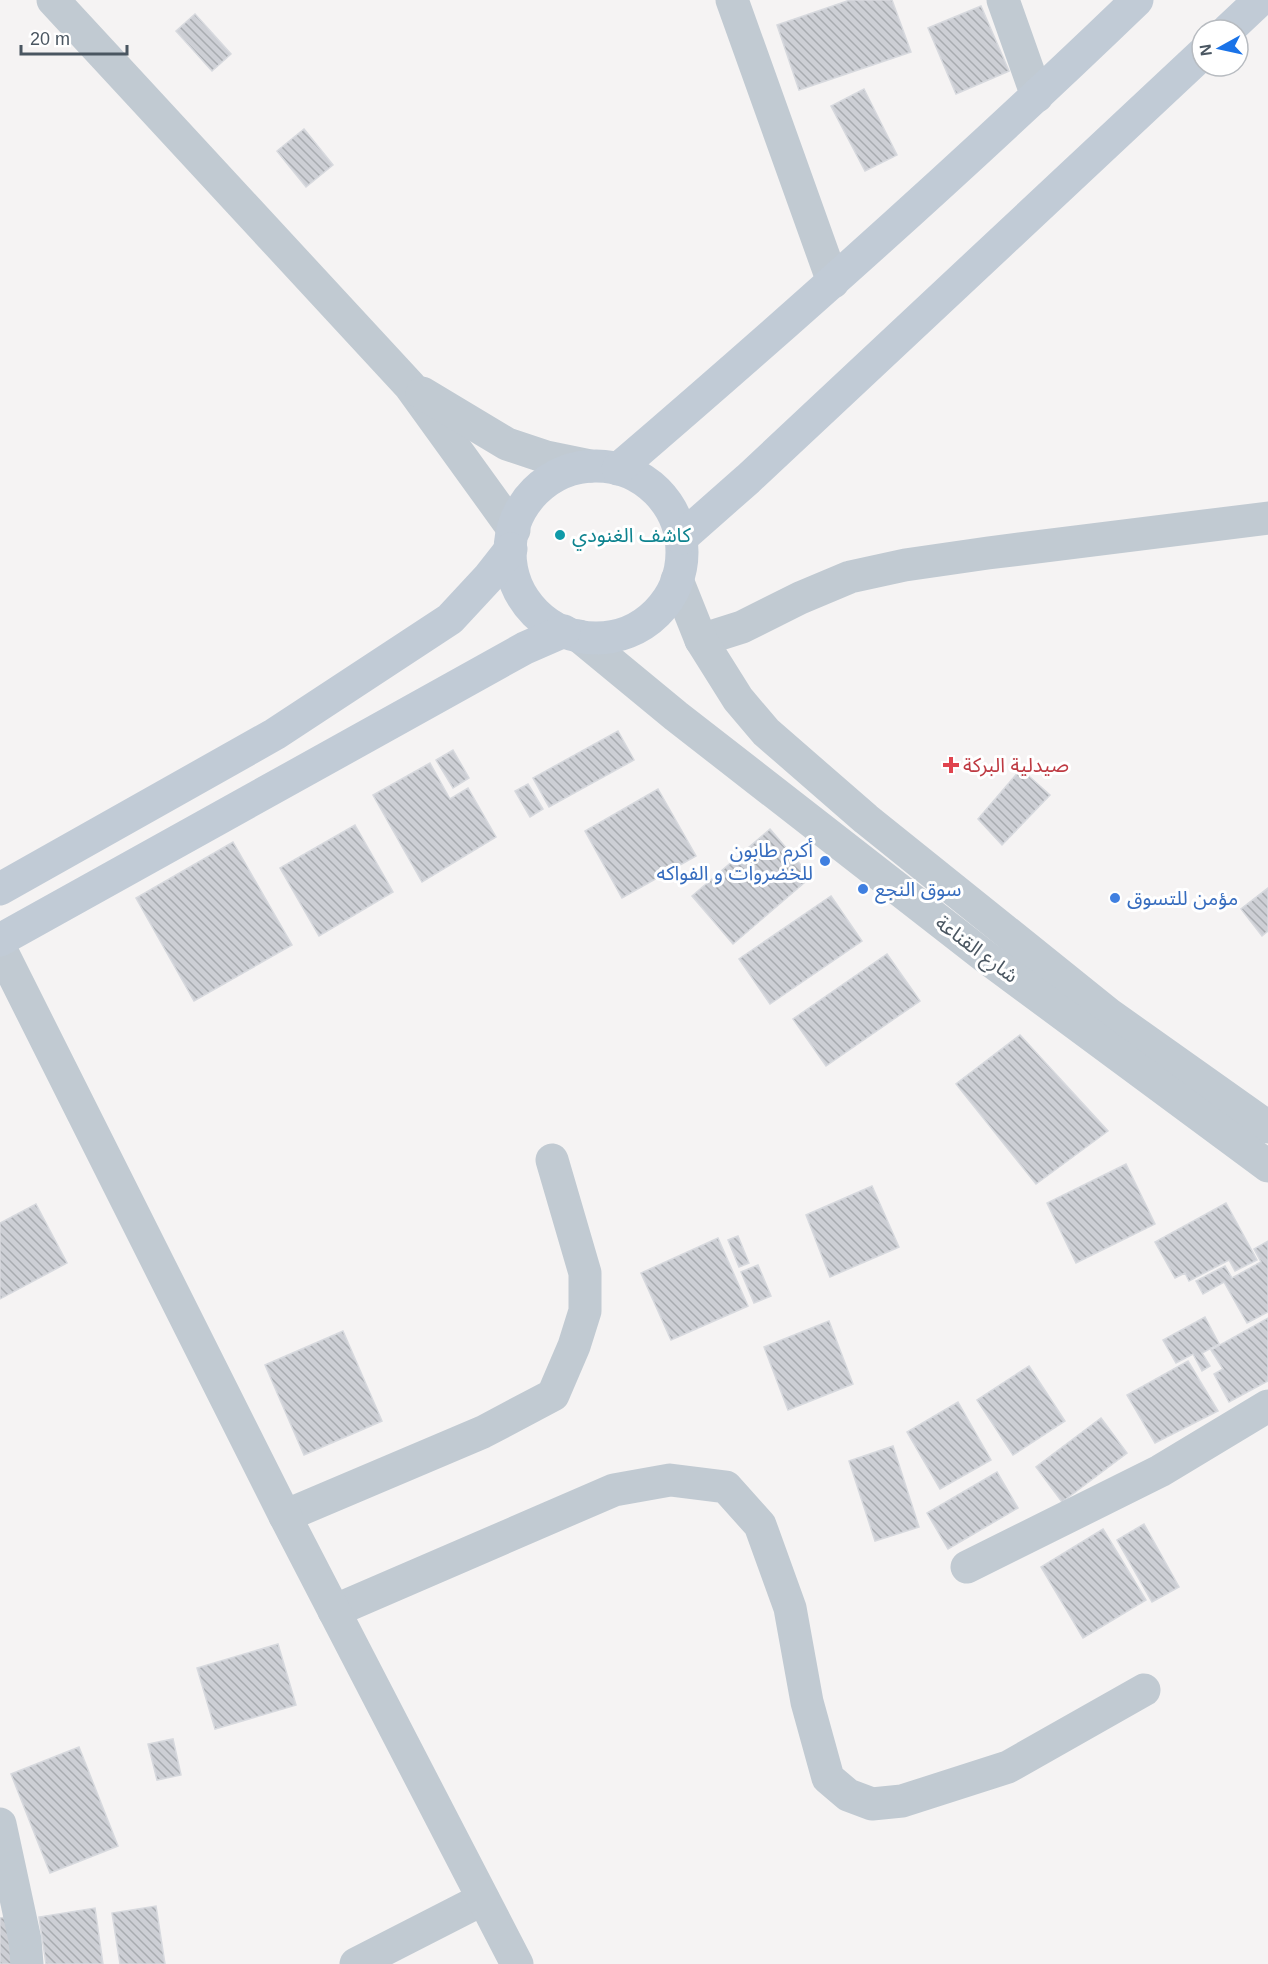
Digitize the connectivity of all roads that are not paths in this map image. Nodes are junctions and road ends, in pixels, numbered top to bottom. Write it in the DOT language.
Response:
graph roads {
  1 [pos="53,0"];
  2 [pos="732,0"];
  3 [pos="1003,0"];
  4 [pos="1137,0"];
  5 [pos="1260,0"];
  6 [pos="1241,18"];
  7 [pos="1190,65"];
  8 [pos="1037,96"];
  9 [pos="833,282"];
  10 [pos="410,386"];
  11 [pos="604,467"];
  12 [pos="1268,518"];
  13 [pos="681,538"];
  14 [pos="512,540"];
  15 [pos="677,580"];
  16 [pos="572,634"];
  17 [pos="701,640"];
  18 [pos="867,819"];
  19 [pos="844,846"];
  20 [pos="0,889"];
  21 [pos="0,940"];
  22 [pos="0,948"];
  23 [pos="1268,1127"];
  24 [pos="552,1160"];
  25 [pos="1268,1166"];
  26 [pos="1268,1406"];
  27 [pos="285,1516"];
  28 [pos="967,1567"];
  29 [pos="334,1611"];
  30 [pos="1144,1690"];
  31 [pos="0,1824"];
  32 [pos="483,1899"];
  33 [pos="27,1964"];
  34 [pos="356,1964"];
  35 [pos="517,1964"];
  1 -- 10 [label="street"];
  2 -- 9 [label="street"];
  3 -- 8 [label="street"];
  4 -- 8 [label="main road"];
  5 -- 6 [label="main road"];
  7 -- 13 [label="main road"];
  8 -- 9 [label="main road"];
  9 -- 11 [label="main road"];
  10 -- 11 [label="street"];
  10 -- 14 [label="street"];
  11 -- 13 [label="main road"];
  11 -- 14 [label="main road"];
  12 -- 17 [label="street"];
  13 -- 15 [label="main road"];
  14 -- 16 [label="main road"];
  14 -- 20 [label="main road"];
  15 -- 16 [label="main road"];
  15 -- 17 [label="street, شارع القناعة"];
  16 -- 19 [label="street, شارع القناعة"];
  16 -- 21 [label="main road"];
  17 -- 18 [label="street, شارع القناعة"];
  18 -- 19 [label="street"];
  18 -- 23 [label="street, شارع القناعة"];
  19 -- 25 [label="street, شارع القناعة"];
  22 -- 27 [label="street"];
  24 -- 27 [label="street"];
  26 -- 28 [label="street"];
  27 -- 29 [label="street"];
  29 -- 30 [label="street"];
  29 -- 32 [label="street"];
  31 -- 33 [label="street"];
  32 -- 34 [label="street"];
  32 -- 35 [label="street"];
}
